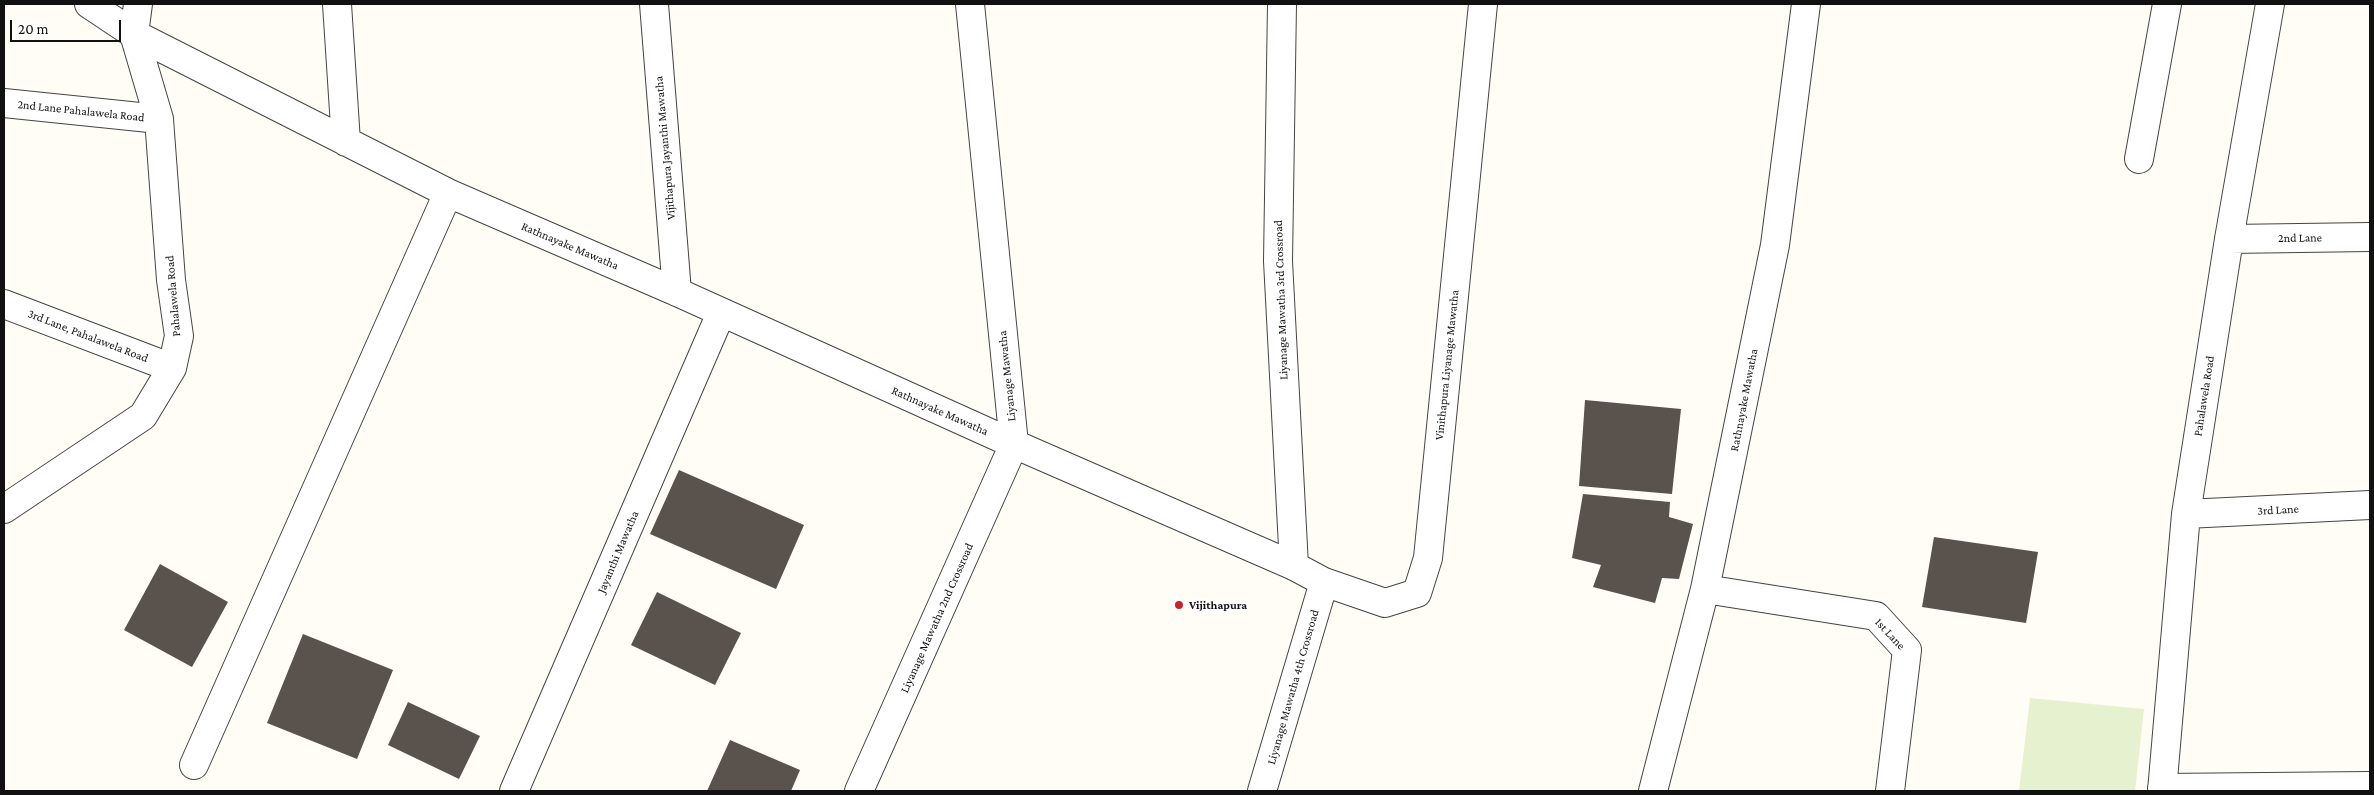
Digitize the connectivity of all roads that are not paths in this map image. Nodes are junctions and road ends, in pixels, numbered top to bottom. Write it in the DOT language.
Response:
graph roads {
  1 [pos="89,4"];
  2 [pos="138,4"];
  3 [pos="337,4"];
  4 [pos="654,4"];
  5 [pos="970,4"];
  6 [pos="1282,4"];
  7 [pos="1483,4"];
  8 [pos="1806,4"];
  9 [pos="2167,4"];
  10 [pos="2270,4"];
  11 [pos="134,34"];
  12 [pos="4,103"];
  13 [pos="159,119"];
  14 [pos="346,142"];
  15 [pos="2139,159"];
  16 [pos="448,193"];
  17 [pos="2370,237"];
  18 [pos="2229,239"];
  19 [pos="677,292"];
  20 [pos="4,304"];
  21 [pos="721,312"];
  22 [pos="172,368"];
  23 [pos="1014,444"];
  24 [pos="2370,505"];
  25 [pos="4,509"];
  26 [pos="2186,514"];
  27 [pos="1294,566"];
  28 [pos="1324,582"];
  29 [pos="1705,589"];
  30 [pos="194,765"];
  31 [pos="2370,786"];
  32 [pos="2162,789"];
  33 [pos="514,791"];
  34 [pos="859,791"];
  35 [pos="1262,791"];
  36 [pos="1653,791"];
  37 [pos="1890,791"];
  1 -- 11 [label="street, Rathnayake Mawatha"];
  2 -- 11 [label="street, Pahalawela Road"];
  3 -- 14 [label="street"];
  4 -- 19 [label="street, Vijithapura Jayanthi Mawatha"];
  5 -- 23 [label="street, Liyanage Mawatha"];
  6 -- 27 [label="street, Liyanage Mawatha 3rd Crossroad"];
  7 -- 28 [label="street, Vinithapura Liyanage Mawatha"];
  8 -- 29 [label="street, Rathnayake Mawatha"];
  9 -- 15 [label="street"];
  10 -- 18 [label="street, Pahalawela Road"];
  11 -- 13 [label="street, Pahalawela Road"];
  11 -- 14 [label="street, Rathnayake Mawatha"];
  12 -- 13 [label="street, 2nd Lane Pahalawela Road"];
  13 -- 22 [label="street, Pahalawela Road"];
  14 -- 16 [label="street, Rathnayake Mawatha"];
  16 -- 19 [label="street, Rathnayake Mawatha"];
  16 -- 30 [label="street"];
  17 -- 18 [label="street, 2nd Lane"];
  18 -- 26 [label="street, Pahalawela Road"];
  19 -- 21 [label="street, Rathnayake Mawatha"];
  20 -- 22 [label="street, 3rd Lane, Pahalawela Road"];
  21 -- 23 [label="street, Rathnayake Mawatha"];
  21 -- 33 [label="street, Jayanthi Mawatha"];
  22 -- 25 [label="street, Pahalawela Road"];
  23 -- 27 [label="street"];
  23 -- 34 [label="street, Liyanage Mawatha 2nd Crossroad"];
  24 -- 26 [label="street, 3rd Lane"];
  26 -- 32 [label="street, Pahalawela Road"];
  27 -- 28 [label="street, Vinithapura Liyanage Mawatha"];
  28 -- 35 [label="street, Liyanage Mawatha 4th Crossroad"];
  29 -- 36 [label="street, Rathnayake Mawatha"];
  29 -- 37 [label="street, 1st Lane"];
  31 -- 32 [label="street"];
}
